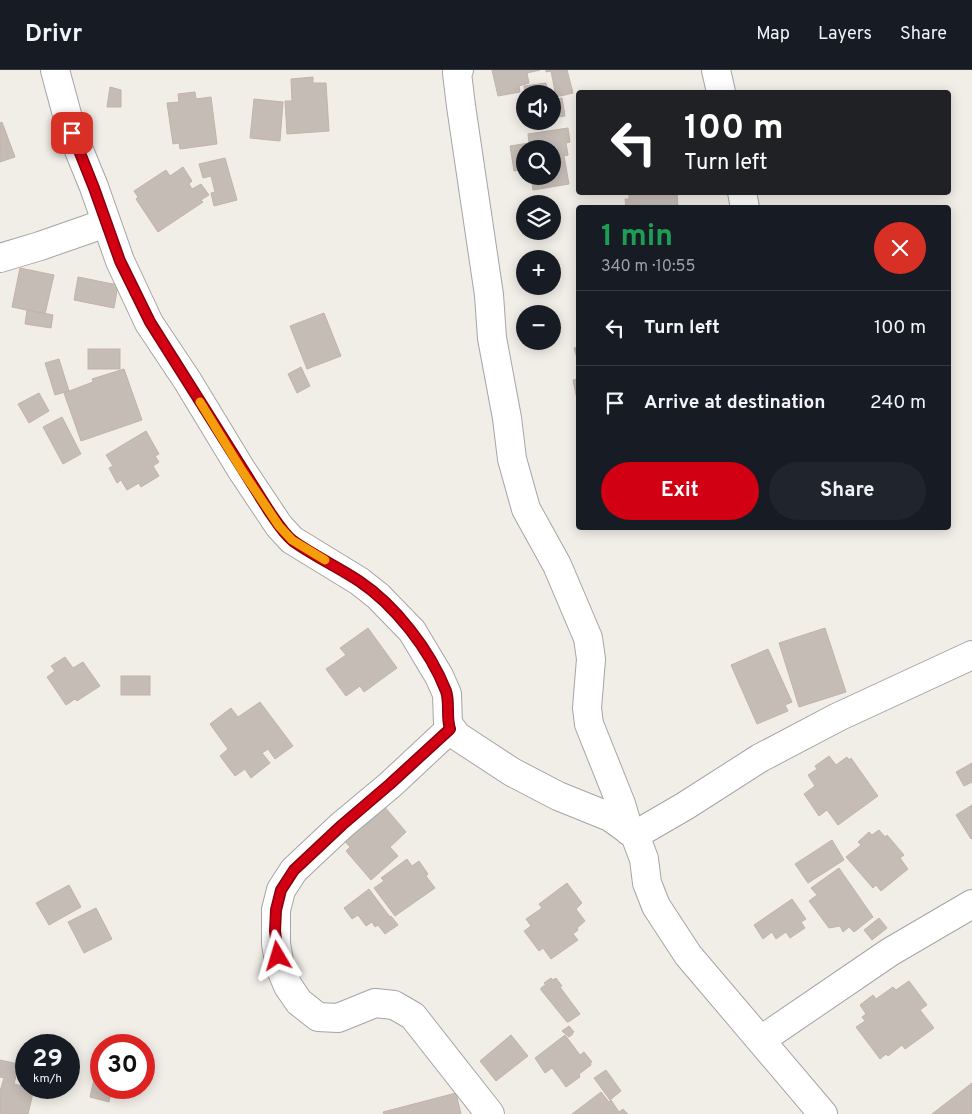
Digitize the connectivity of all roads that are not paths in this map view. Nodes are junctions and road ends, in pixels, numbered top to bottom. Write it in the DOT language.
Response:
graph roads {
  1 [pos="55,70"];
  2 [pos="459,70"];
  3 [pos="716,70"];
  4 [pos="720,90"];
  5 [pos="106,222"];
  6 [pos="0,258"];
  7 [pos="972,655"];
  8 [pos="450,729"];
  9 [pos="632,833"];
  10 [pos="972,904"];
  11 [pos="761,1040"];
  12 [pos="490,1114"];
  13 [pos="823,1114"];
  1 -- 5 [label="street"];
  2 -- 9 [label="street"];
  3 -- 4 [label="street"];
  5 -- 6 [label="street"];
  5 -- 8 [label="street"];
  7 -- 9 [label="street"];
  8 -- 9 [label="street"];
  8 -- 12 [label="street"];
  9 -- 11 [label="street"];
  10 -- 11 [label="street"];
  11 -- 13 [label="street"];
}
